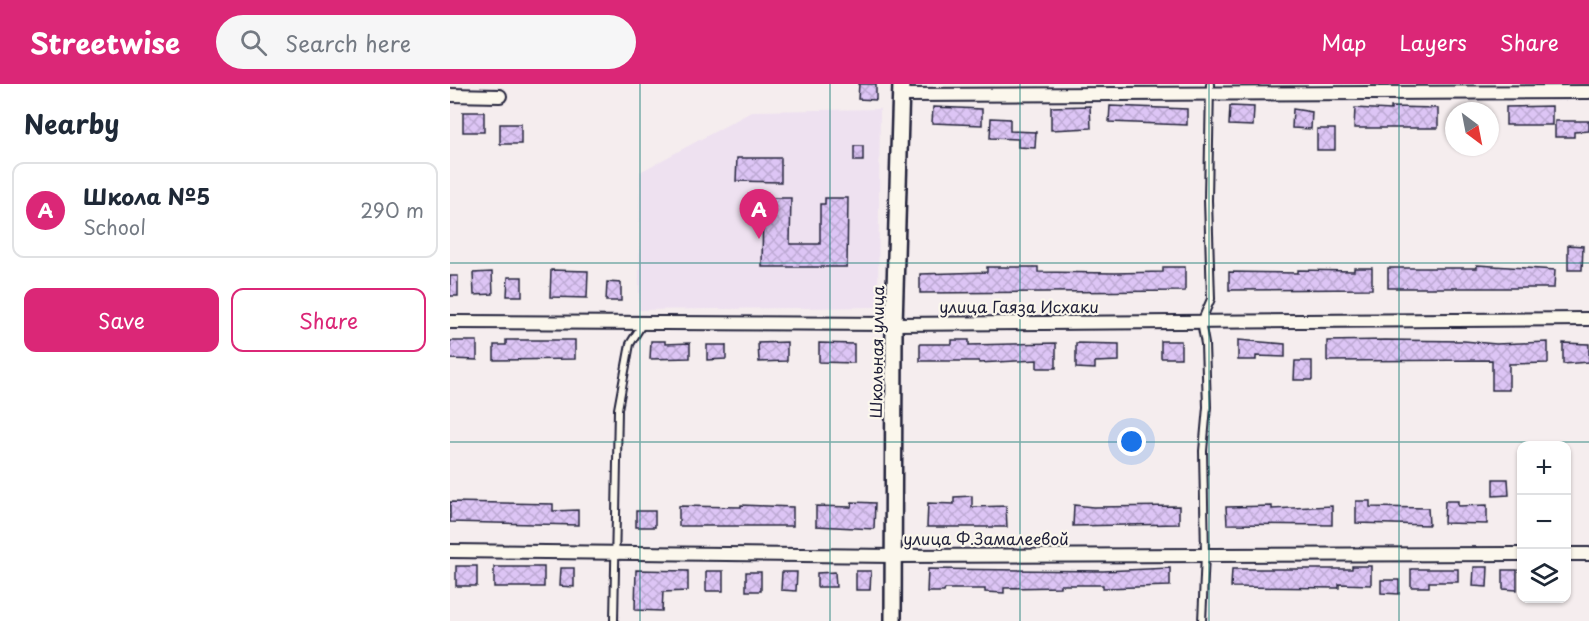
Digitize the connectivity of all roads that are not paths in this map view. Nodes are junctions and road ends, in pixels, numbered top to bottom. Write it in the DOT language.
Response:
graph roads {
  1 [pos="1210,88"];
  2 [pos="901,89"];
  3 [pos="1589,92"];
  4 [pos="450,95"];
  5 [pos="500,96"];
  6 [pos="1589,320"];
  7 [pos="450,322"];
  8 [pos="1201,322"];
  9 [pos="644,323"];
  10 [pos="894,324"];
  11 [pos="450,551"];
  12 [pos="614,553"];
  13 [pos="1205,554"];
  14 [pos="1517,554"];
  15 [pos="1571,554"];
  16 [pos="1589,554"];
  17 [pos="894,556"];
  18 [pos="614,621"];
  19 [pos="893,621"];
  20 [pos="1202,621"];
  1 -- 2 [label="street"];
  1 -- 3 [label="street"];
  1 -- 8 [label="lane"];
  2 -- 10 [label="street, Школьная улица"];
  4 -- 5 [label="street"];
  6 -- 8 [label="street, улица Гаяза Исхаки"];
  7 -- 9 [label="street, улица Гаяза Исхаки"];
  8 -- 10 [label="street, улица Гаяза Исхаки"];
  8 -- 13 [label="lane"];
  9 -- 10 [label="street, улица Гаяза Исхаки"];
  9 -- 12 [label="lane"];
  10 -- 17 [label="street, Школьная улица"];
  11 -- 12 [label="street, улица Ф.Замалеевой"];
  12 -- 17 [label="street, улица Ф.Замалеевой"];
  12 -- 18 [label="lane"];
  13 -- 14 [label="street, улица Ф.Замалеевой"];
  13 -- 17 [label="street, улица Ф.Замалеевой"];
  13 -- 20 [label="lane"];
  15 -- 16 [label="street"];
  17 -- 19 [label="street, Школьная улица"];
}
